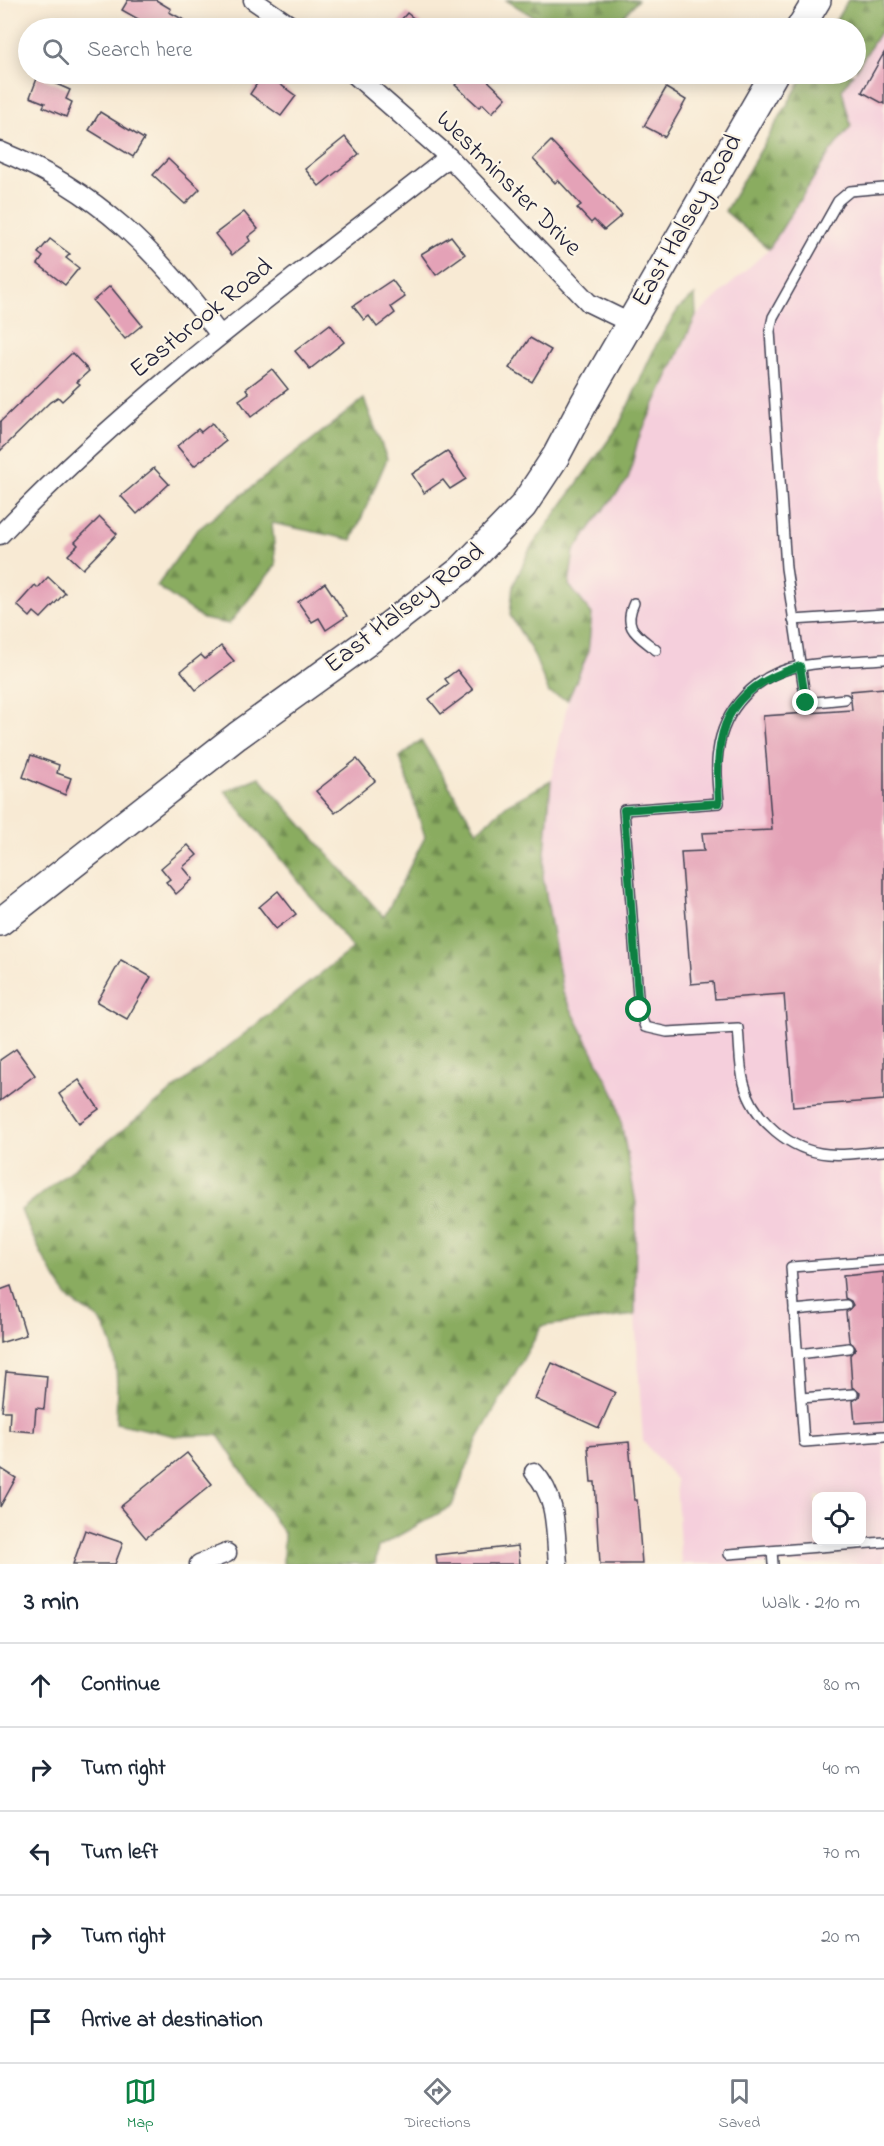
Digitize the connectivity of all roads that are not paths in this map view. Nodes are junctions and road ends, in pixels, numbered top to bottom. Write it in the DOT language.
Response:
graph roads {
  1 [pos="253,0"];
  2 [pos="817,0"];
  3 [pos="279,18"];
  4 [pos="806,18"];
  5 [pos="365,84"];
  6 [pos="768,84"];
  7 [pos="0,151"];
  8 [pos="449,157"];
  9 [pos="884,188"];
  10 [pos="630,323"];
  11 [pos="220,335"];
  12 [pos="0,535"];
  13 [pos="633,603"];
  14 [pos="884,614"];
  15 [pos="793,620"];
  16 [pos="656,650"];
  17 [pos="884,659"];
  18 [pos="800,666"];
  19 [pos="845,699"];
  20 [pos="0,922"];
  21 [pos="884,1151"];
  22 [pos="884,1260"];
  23 [pos="846,1305"];
  24 [pos="794,1310"];
  25 [pos="849,1348"];
  26 [pos="798,1354"];
  27 [pos="853,1394"];
  28 [pos="801,1398"];
  29 [pos="884,1436"];
  30 [pos="534,1472"];
  31 [pos="884,1542"];
  32 [pos="772,1551"];
  33 [pos="227,1553"];
  34 [pos="729,1554"];
  35 [pos="199,1564"];
  36 [pos="558,1564"];
  37 [pos="773,1564"];
  1 -- 3 [label="street"];
  2 -- 4 [label="street"];
  5 -- 8 [label="street, Westminster Drive"];
  6 -- 10 [label="street, East Halsey Road"];
  7 -- 11 [label="street"];
  8 -- 10 [label="street, Westminster Drive"];
  8 -- 11 [label="street, Eastbrook Road"];
  9 -- 15 [label="lane"];
  10 -- 20 [label="street, East Halsey Road"];
  11 -- 12 [label="street, Eastbrook Road"];
  13 -- 16 [label="lane"];
  14 -- 15 [label="lane"];
  15 -- 18 [label="lane"];
  17 -- 18 [label="lane"];
  18 -- 19 [label="lane"];
  18 -- 21 [label="lane"];
  22 -- 24 [label="lane"];
  23 -- 24 [label="lane"];
  24 -- 26 [label="lane"];
  25 -- 26 [label="lane"];
  26 -- 28 [label="lane"];
  27 -- 28 [label="lane"];
  28 -- 29 [label="lane"];
  30 -- 36 [label="street"];
  31 -- 32 [label="lane"];
  32 -- 34 [label="lane"];
  32 -- 37 [label="lane"];
  33 -- 35 [label="street"];
}
